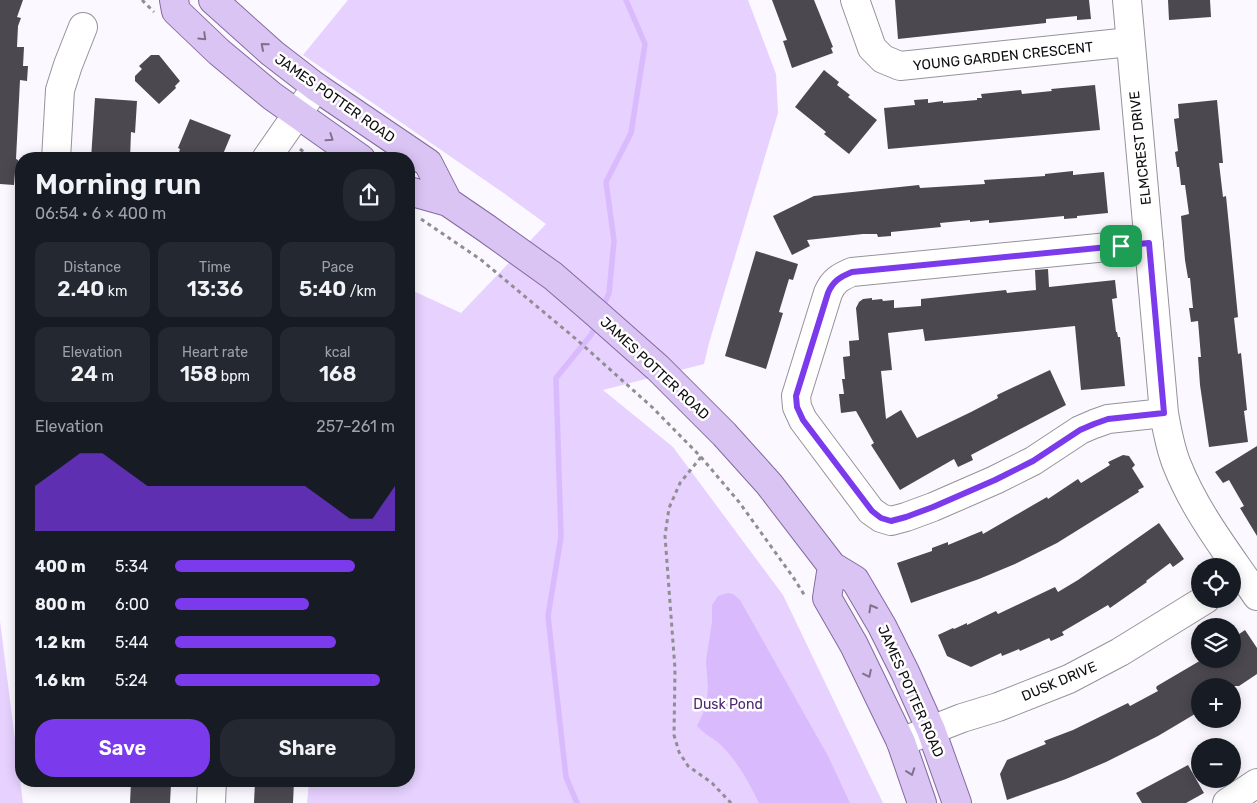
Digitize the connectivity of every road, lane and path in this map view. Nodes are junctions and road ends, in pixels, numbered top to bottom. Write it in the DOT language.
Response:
graph roads {
  1 [pos="174,0"];
  2 [pos="213,0"];
  3 [pos="855,0"];
  4 [pos="1127,0"];
  5 [pos="84,27"];
  6 [pos="1130,42"];
  7 [pos="316,87"];
  8 [pos="297,115"];
  9 [pos="56,152"];
  10 [pos="271,152"];
  11 [pos="351,152"];
  12 [pos="412,152"];
  13 [pos="415,154"];
  14 [pos="448,202"];
  15 [pos="415,203"];
  16 [pos="415,205"];
  17 [pos="1149,243"];
  18 [pos="1164,413"];
  19 [pos="832,566"];
  20 [pos="1247,580"];
  21 [pos="1191,608"];
  22 [pos="931,730"];
  23 [pos="901,742"];
  24 [pos="1257,783"];
  25 [pos="212,787"];
  26 [pos="211,803"];
  27 [pos="731,803"];
  28 [pos="922,803"];
  29 [pos="957,803"];
  30 [pos="1227,803"];
  1 -- 8 [label="main road, one-way"];
  7 -- 2 [label="main road, JAMES POTTER ROAD, one-way"];
  3 -- 6 [label="street, YOUNG GARDEN CRESCENT"];
  4 -- 6 [label="street, ELMCREST DRIVE"];
  5 -- 9 [label="street"];
  6 -- 17 [label="street, ELMCREST DRIVE"];
  7 -- 8 [label="street"];
  7 -- 12 [label="main road, JAMES POTTER ROAD"];
  8 -- 10 [label="street"];
  8 -- 11 [label="main road, one-way"];
  13 -- 14 [label="main road, JAMES POTTER ROAD"];
  14 -- 15 [label="main road, JAMES POTTER ROAD"];
  14 -- 19 [label="main road, JAMES POTTER ROAD"];
  16 -- 27 [label="path"];
  17 -- 18 [label="street, ELMCREST DRIVE"];
  17 -- 18 [label="street"];
  18 -- 20 [label="street, ELMCREST DRIVE"];
  22 -- 19 [label="main road, JAMES POTTER ROAD, one-way"];
  19 -- 23 [label="main road, one-way"];
  21 -- 22 [label="street, DUSK DRIVE"];
  22 -- 23 [label="street, DUSK DRIVE"];
  22 -- 29 [label="main road, JAMES POTTER ROAD"];
  23 -- 28 [label="main road, one-way"];
  24 -- 30 [label="street"];
  25 -- 26 [label="street"];
}
